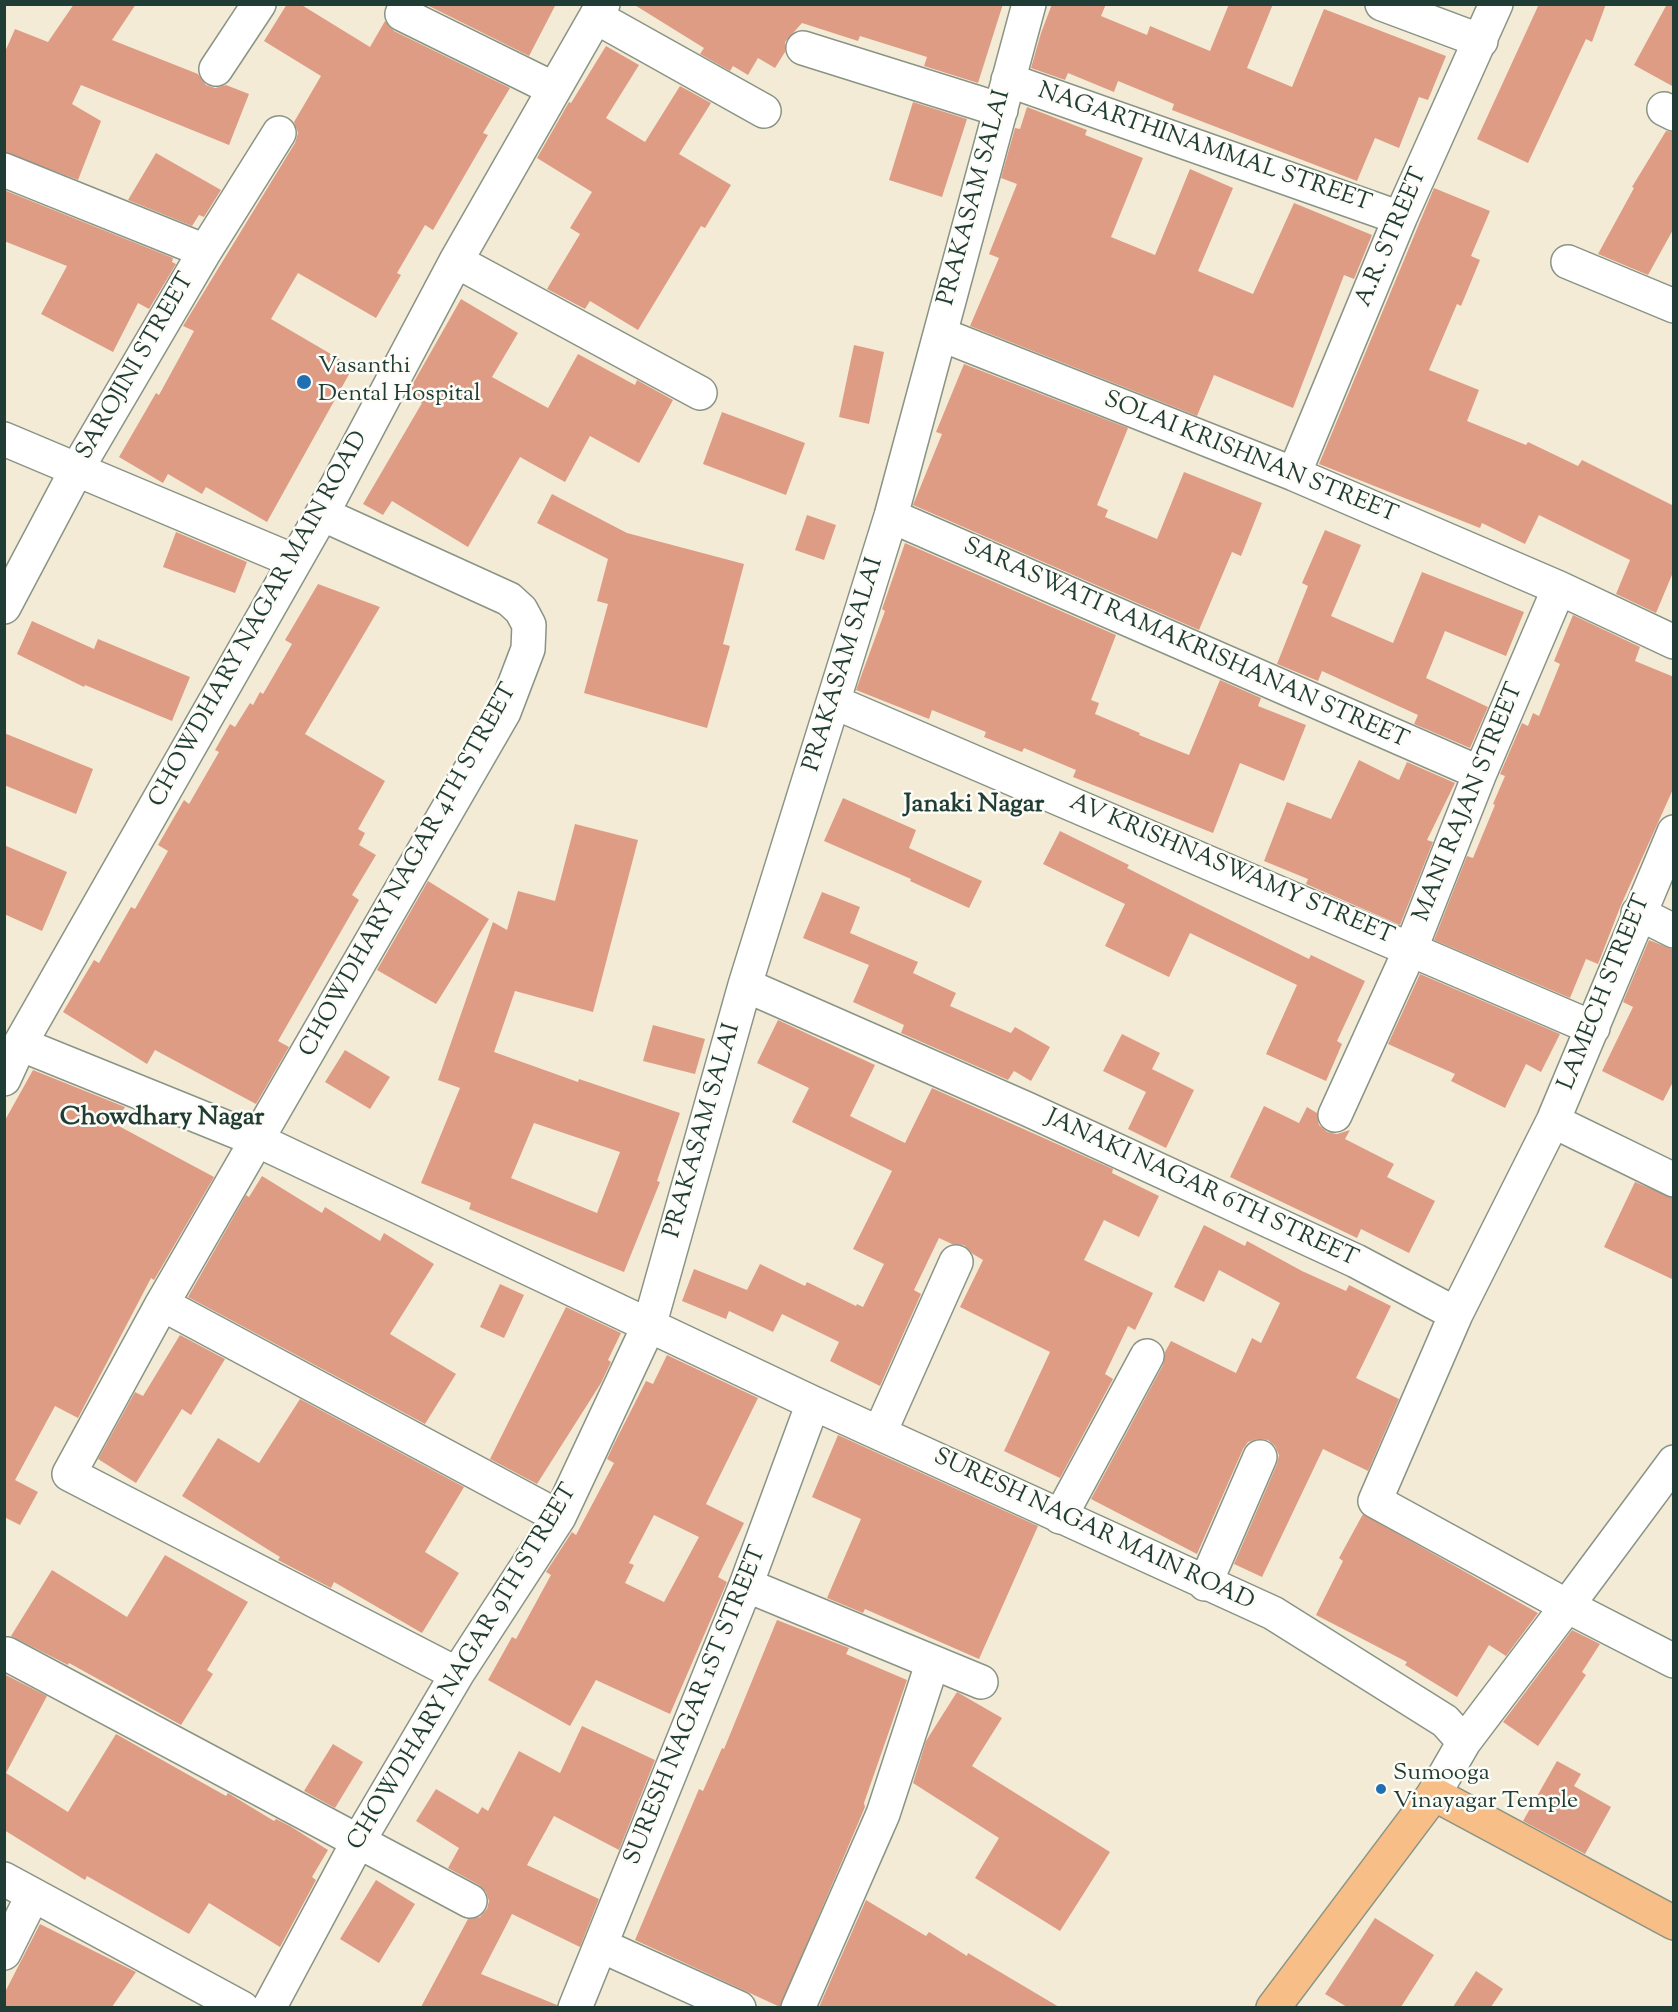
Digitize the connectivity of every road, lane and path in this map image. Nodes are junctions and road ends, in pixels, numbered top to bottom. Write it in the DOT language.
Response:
graph roads {
  1 [pos="259,4"];
  2 [pos="1029,4"];
  3 [pos="1382,4"];
  4 [pos="1496,4"];
  5 [pos="600,11"];
  6 [pos="402,14"];
  7 [pos="1481,41"];
  8 [pos="803,48"];
  9 [pos="216,69"];
  10 [pos="554,89"];
  11 [pos="1004,94"];
  12 [pos="764,111"];
  13 [pos="279,132"];
  14 [pos="4,170"];
  15 [pos="1400,218"];
  16 [pos="205,251"];
  17 [pos="456,261"];
  18 [pos="1568,262"];
  19 [pos="1674,306"];
  20 [pos="940,334"];
  21 [pos="700,393"];
  22 [pos="4,439"];
  23 [pos="77,469"];
  24 [pos="1294,474"];
  25 [pos="322,514"];
  26 [pos="891,516"];
  27 [pos="294,561"];
  28 [pos="1559,588"];
  29 [pos="4,607"];
  30 [pos="1674,642"];
  31 [pos="834,702"];
  32 [pos="1480,773"];
  33 [pos="1674,832"];
  34 [pos="1638,913"];
  35 [pos="1674,931"];
  36 [pos="1411,948"];
  37 [pos="745,985"];
  38 [pos="1593,1028"];
  39 [pos="20,1044"];
  40 [pos="4,1079"];
  41 [pos="1335,1115"];
  42 [pos="1553,1121"];
  43 [pos="257,1140"];
  44 [pos="1674,1180"];
  45 [pos="956,1262"];
  46 [pos="162,1304"];
  47 [pos="1456,1314"];
  48 [pos="650,1323"];
  49 [pos="1147,1356"];
  50 [pos="813,1403"];
  51 [pos="880,1432"];
  52 [pos="1260,1457"];
  53 [pos="1674,1462"];
  54 [pos="559,1517"];
  55 [pos="1060,1517"];
  56 [pos="1205,1584"];
  57 [pos="747,1585"];
  58 [pos="1567,1606"];
  59 [pos="8,1654"];
  60 [pos="1674,1661"];
  61 [pos="932,1664"];
  62 [pos="456,1674"];
  63 [pos="981,1683"];
  64 [pos="1464,1742"];
  65 [pos="1434,1794"];
  66 [pos="359,1840"];
  67 [pos="4,1879"];
  68 [pos="33,1895"];
  69 [pos="470,1901"];
  70 [pos="1674,1923"];
  71 [pos="602,1946"];
  72 [pos="4,1953"];
  73 [pos="242,2007"];
  74 [pos="269,2007"];
  75 [pos="575,2007"];
  76 [pos="739,2007"];
  77 [pos="798,2007"];
  78 [pos="1273,2007"];
  1 -- 9 [label="street"];
  2 -- 11 [label="street, PRAKASAM SALAI"];
  3 -- 7 [label="street"];
  4 -- 7 [label="street, A.R. STREET"];
  5 -- 10 [label="street, CHOWDHARY NAGAR MAIN ROAD"];
  5 -- 12 [label="street"];
  6 -- 10 [label="street"];
  7 -- 15 [label="street, A.R. STREET"];
  8 -- 11 [label="street, NAGARTHINAMMAL STREET"];
  10 -- 17 [label="street, CHOWDHARY NAGAR MAIN ROAD"];
  11 -- 15 [label="street, NAGARTHINAMMAL STREET"];
  11 -- 20 [label="street, PRAKASAM SALAI"];
  13 -- 16 [label="street, SAROJINI STREET"];
  14 -- 16 [label="street"];
  15 -- 24 [label="street, A.R. STREET"];
  16 -- 23 [label="street, SAROJINI STREET"];
  17 -- 21 [label="street"];
  17 -- 25 [label="street, CHOWDHARY NAGAR MAIN ROAD"];
  18 -- 19 [label="street"];
  20 -- 24 [label="street, SOLAI KRISHNAN STREET"];
  20 -- 26 [label="street, PRAKASAM SALAI"];
  22 -- 23 [label="street"];
  23 -- 27 [label="street"];
  23 -- 29 [label="street, SAROJINI STREET"];
  24 -- 28 [label="street, SOLAI KRISHNAN STREET"];
  25 -- 27 [label="street, CHOWDHARY NAGAR MAIN ROAD"];
  25 -- 43 [label="street, CHOWDHARY NAGAR 4TH STREET"];
  26 -- 31 [label="street, PRAKASAM SALAI"];
  26 -- 32 [label="street, SARASWATI RAMAKRISHANAN STREET"];
  27 -- 39 [label="street, CHOWDHARY NAGAR MAIN ROAD"];
  28 -- 30 [label="street, SOLAI KRISHNAN STREET"];
  28 -- 32 [label="street, MANI RAJAN STREET"];
  31 -- 36 [label="street, AV KRISHNASWAMY STREET"];
  31 -- 37 [label="street, PRAKASAM SALAI"];
  32 -- 36 [label="street, MANI RAJAN STREET"];
  33 -- 34 [label="street, LAMECH STREET"];
  34 -- 35 [label="street"];
  34 -- 38 [label="street, LAMECH STREET"];
  36 -- 38 [label="street, AV KRISHNASWAMY STREET"];
  36 -- 41 [label="street, MANI RAJAN STREET"];
  37 -- 47 [label="street, JANAKI NAGAR 6TH STREET"];
  37 -- 48 [label="street, PRAKASAM SALAI"];
  38 -- 42 [label="street, LAMECH STREET"];
  39 -- 40 [label="street, CHOWDHARY NAGAR MAIN ROAD"];
  39 -- 43 [label="street, SURESH NAGAR MAIN ROAD"];
  42 -- 44 [label="street"];
  42 -- 47 [label="street"];
  43 -- 46 [label="street, CHOWDHARY NAGAR 4TH STREET"];
  43 -- 48 [label="street, SURESH NAGAR MAIN ROAD"];
  45 -- 51 [label="street"];
  46 -- 54 [label="street"];
  46 -- 62 [label="street, CHOWDHARY NAGAR 4TH STREET"];
  47 -- 58 [label="street"];
  48 -- 50 [label="street, SURESH NAGAR MAIN ROAD"];
  48 -- 54 [label="street, CHOWDHARY NAGAR 9TH STREET"];
  49 -- 55 [label="street"];
  50 -- 51 [label="street, SURESH NAGAR MAIN ROAD"];
  50 -- 57 [label="street, SURESH NAGAR 1ST STREET"];
  51 -- 55 [label="street, SURESH NAGAR MAIN ROAD"];
  52 -- 56 [label="street"];
  53 -- 58 [label="street"];
  54 -- 62 [label="street, CHOWDHARY NAGAR 9TH STREET"];
  55 -- 56 [label="street, SURESH NAGAR MAIN ROAD"];
  56 -- 64 [label="street, SURESH NAGAR MAIN ROAD"];
  57 -- 61 [label="street"];
  57 -- 71 [label="street, SURESH NAGAR 1ST STREET"];
  58 -- 60 [label="street"];
  58 -- 64 [label="street"];
  59 -- 66 [label="street"];
  61 -- 63 [label="street"];
  61 -- 77 [label="street"];
  62 -- 66 [label="street, CHOWDHARY NAGAR 9TH STREET"];
  64 -- 65 [label="street"];
  65 -- 70 [label="main road"];
  65 -- 78 [label="main road"];
  66 -- 69 [label="street"];
  66 -- 74 [label="street, CHOWDHARY NAGAR 9TH STREET"];
  67 -- 68 [label="street"];
  68 -- 72 [label="street"];
  68 -- 73 [label="street"];
  71 -- 75 [label="street, SURESH NAGAR 1ST STREET"];
  71 -- 76 [label="street"];
}
